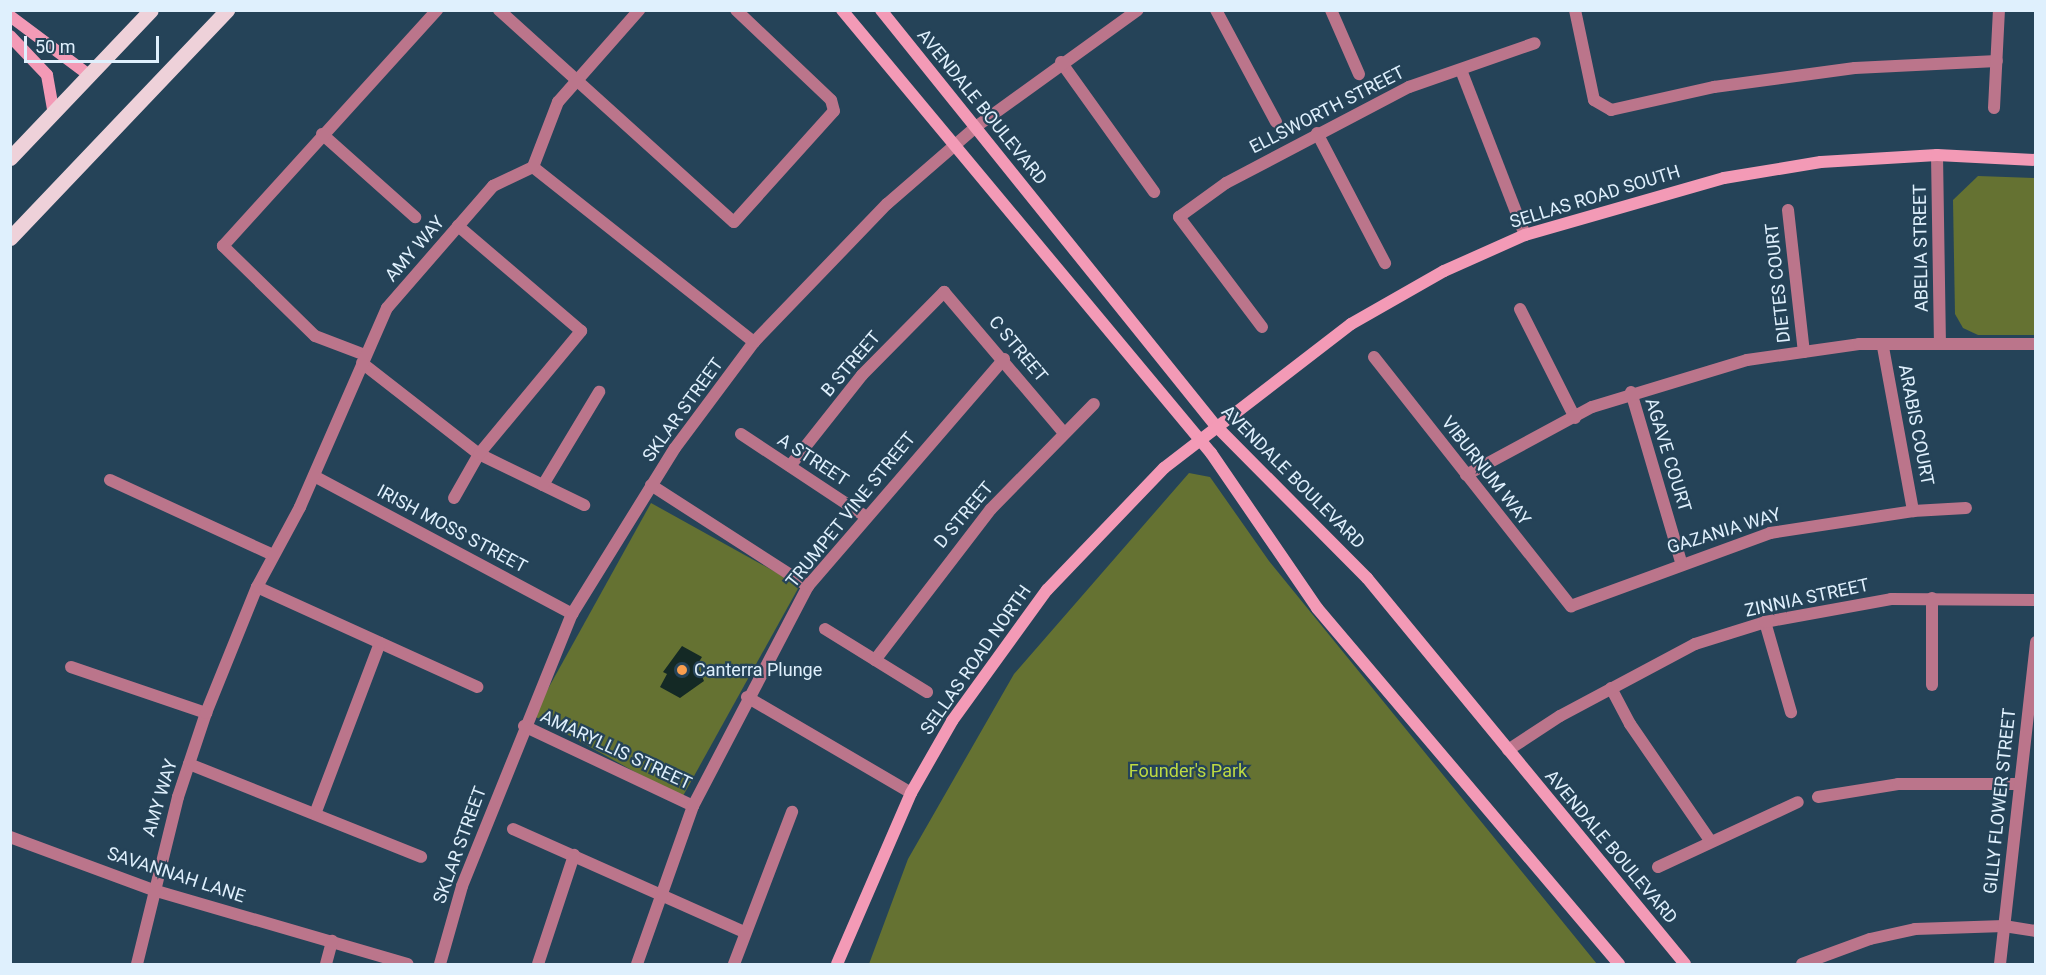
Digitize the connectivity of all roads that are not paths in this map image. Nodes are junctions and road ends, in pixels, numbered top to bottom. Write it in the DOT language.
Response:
graph roads {
  1 [pos="151,10"];
  2 [pos="227,10"];
  3 [pos="437,10"];
  4 [pos="499,10"];
  5 [pos="639,10"];
  6 [pos="736,10"];
  7 [pos="842,10"];
  8 [pos="881,10"];
  9 [pos="1138,10"];
  10 [pos="1215,10"];
  11 [pos="1331,10"];
  12 [pos="1575,10"];
  13 [pos="1999,10"];
  14 [pos="10,16"];
  15 [pos="10,36"];
  16 [pos="1535,43"];
  17 [pos="1997,61"];
  18 [pos="1061,62"];
  19 [pos="1461,70"];
  20 [pos="1359,74"];
  21 [pos="89,75"];
  22 [pos="577,81"];
  23 [pos="1994,108"];
  24 [pos="54,113"];
  25 [pos="1276,122"];
  26 [pos="977,126"];
  27 [pos="1317,133"];
  28 [pos="322,134"];
  29 [pos="953,147"];
  30 [pos="1937,155"];
  31 [pos="10,158"];
  32 [pos="2036,160"];
  33 [pos="533,167"];
  34 [pos="1154,192"];
  35 [pos="1788,210"];
  36 [pos="415,218"];
  37 [pos="458,226"];
  38 [pos="1525,235"];
  39 [pos="10,238"];
  40 [pos="1385,263"];
  41 [pos="944,292"];
  42 [pos="1520,309"];
  43 [pos="1262,327"];
  44 [pos="1940,341"];
  45 [pos="754,342"];
  46 [pos="2036,344"];
  47 [pos="1883,347"];
  48 [pos="1804,352"];
  49 [pos="1374,357"];
  50 [pos="364,359"];
  51 [pos="1004,359"];
  52 [pos="599,392"];
  53 [pos="1631,392"];
  54 [pos="1094,405"];
  55 [pos="1575,418"];
  56 [pos="1215,425"];
  57 [pos="1063,432"];
  58 [pos="741,434"];
  59 [pos="1198,438"];
  60 [pos="479,454"];
  61 [pos="790,466"];
  62 [pos="1466,475"];
  63 [pos="314,476"];
  64 [pos="110,480"];
  65 [pos="543,485"];
  66 [pos="651,485"];
  67 [pos="454,498"];
  68 [pos="584,505"];
  69 [pos="1966,508"];
  70 [pos="1913,511"];
  71 [pos="865,516"];
  72 [pos="273,555"];
  73 [pos="1681,562"];
  74 [pos="808,586"];
  75 [pos="257,587"];
  76 [pos="1932,598"];
  77 [pos="2036,600"];
  78 [pos="1571,606"];
  79 [pos="572,614"];
  80 [pos="1766,622"];
  81 [pos="825,629"];
  82 [pos="2036,642"];
  83 [pos="380,643"];
  84 [pos="874,660"];
  85 [pos="71,667"];
  86 [pos="1932,685"];
  87 [pos="477,687"];
  88 [pos="1611,688"];
  89 [pos="927,692"];
  90 [pos="747,697"];
  91 [pos="1791,712"];
  92 [pos="206,713"];
  93 [pos="524,726"];
  94 [pos="1508,750"];
  95 [pos="189,764"];
  96 [pos="2020,784"];
  97 [pos="911,793"];
  98 [pos="1818,797"];
  99 [pos="1798,802"];
  100 [pos="693,806"];
  101 [pos="792,812"];
  102 [pos="315,814"];
  103 [pos="513,829"];
  104 [pos="10,837"];
  105 [pos="1709,839"];
  106 [pos="574,855"];
  107 [pos="421,857"];
  108 [pos="1658,867"];
  109 [pos="153,890"];
  110 [pos="658,897"];
  111 [pos="2004,926"];
  112 [pos="2036,931"];
  113 [pos="744,932"];
  114 [pos="332,941"];
  115 [pos="137,964"];
  116 [pos="326,964"];
  117 [pos="407,964"];
  118 [pos="440,964"];
  119 [pos="538,964"];
  120 [pos="637,964"];
  121 [pos="734,964"];
  122 [pos="837,964"];
  123 [pos="1619,964"];
  124 [pos="1685,964"];
  125 [pos="1802,964"];
  126 [pos="2000,964"];
  1 -- 21 [label="main road"];
  2 -- 39 [label="main road"];
  3 -- 28 [label="street"];
  4 -- 22 [label="street"];
  5 -- 22 [label="street"];
  6 -- 22 [label="street"];
  7 -- 29 [label="street"];
  8 -- 26 [label="street, AVENDALE BOULEVARD"];
  9 -- 18 [label="street, SKLAR STREET"];
  10 -- 25 [label="street"];
  11 -- 20 [label="street"];
  12 -- 17 [label="street"];
  13 -- 17 [label="street"];
  14 -- 21 [label="street"];
  15 -- 24 [label="street"];
  16 -- 19 [label="street, ELLSWORTH STREET"];
  17 -- 23 [label="street"];
  18 -- 26 [label="street, SKLAR STREET"];
  18 -- 34 [label="street"];
  19 -- 27 [label="street, ELLSWORTH STREET"];
  19 -- 38 [label="street"];
  21 -- 24 [label="main road"];
  22 -- 33 [label="street"];
  24 -- 31 [label="main road"];
  26 -- 29 [label="street, SKLAR STREET"];
  26 -- 56 [label="street, AVENDALE BOULEVARD"];
  27 -- 40 [label="street"];
  27 -- 43 [label="street, ELLSWORTH STREET"];
  28 -- 36 [label="street"];
  28 -- 50 [label="street"];
  29 -- 45 [label="street, SKLAR STREET"];
  29 -- 59 [label="street"];
  30 -- 32 [label="street, SELLAS ROAD SOUTH"];
  30 -- 38 [label="street, SELLAS ROAD SOUTH"];
  30 -- 44 [label="street, ABELIA STREET"];
  33 -- 37 [label="street, AMY WAY"];
  33 -- 45 [label="street"];
  35 -- 48 [label="street, DIETES COURT"];
  37 -- 50 [label="street, AMY WAY"];
  37 -- 60 [label="street"];
  38 -- 56 [label="street, SELLAS ROAD SOUTH"];
  41 -- 51 [label="street, C STREET"];
  41 -- 61 [label="street, B STREET"];
  42 -- 55 [label="street"];
  44 -- 46 [label="street"];
  44 -- 47 [label="street"];
  45 -- 66 [label="street, SKLAR STREET"];
  47 -- 48 [label="street"];
  47 -- 70 [label="street, ARABIS COURT"];
  48 -- 53 [label="street"];
  49 -- 62 [label="street, VIBURNUM WAY"];
  50 -- 60 [label="street"];
  50 -- 63 [label="street, AMY WAY"];
  51 -- 57 [label="street, C STREET"];
  51 -- 71 [label="street, TRUMPET VINE STREET"];
  52 -- 65 [label="street"];
  53 -- 55 [label="street"];
  53 -- 73 [label="street, AGAVE COURT"];
  54 -- 57 [label="street, D STREET"];
  55 -- 62 [label="street"];
  56 -- 59 [label="street, SELLAS ROAD NORTH"];
  56 -- 94 [label="street, AVENDALE BOULEVARD"];
  57 -- 84 [label="street, D STREET"];
  58 -- 61 [label="street, A STREET"];
  59 -- 97 [label="street, SELLAS ROAD NORTH"];
  59 -- 123 [label="street"];
  60 -- 65 [label="street"];
  60 -- 67 [label="street"];
  61 -- 71 [label="street, A STREET"];
  62 -- 78 [label="street, VIBURNUM WAY"];
  63 -- 72 [label="street, AMY WAY"];
  63 -- 79 [label="street, IRISH MOSS STREET"];
  64 -- 72 [label="street"];
  65 -- 68 [label="street"];
  66 -- 74 [label="street"];
  66 -- 79 [label="street, SKLAR STREET"];
  69 -- 70 [label="street, GAZANIA WAY"];
  70 -- 73 [label="street, GAZANIA WAY"];
  71 -- 74 [label="street, TRUMPET VINE STREET"];
  72 -- 75 [label="street, AMY WAY"];
  73 -- 78 [label="street, GAZANIA WAY"];
  74 -- 90 [label="street, TRUMPET VINE STREET"];
  75 -- 83 [label="street"];
  75 -- 92 [label="street, AMY WAY"];
  76 -- 77 [label="street, ZINNIA STREET"];
  76 -- 80 [label="street, ZINNIA STREET"];
  76 -- 86 [label="street"];
  79 -- 93 [label="street, SKLAR STREET"];
  80 -- 88 [label="street, ZINNIA STREET"];
  80 -- 91 [label="street"];
  81 -- 84 [label="street"];
  82 -- 96 [label="street, GILLY FLOWER STREET"];
  83 -- 87 [label="street"];
  83 -- 102 [label="street"];
  84 -- 89 [label="street"];
  85 -- 92 [label="street"];
  88 -- 94 [label="street, ZINNIA STREET"];
  88 -- 105 [label="street"];
  90 -- 97 [label="street"];
  90 -- 100 [label="street, TRUMPET VINE STREET"];
  92 -- 95 [label="street, AMY WAY"];
  93 -- 100 [label="street, AMARYLLIS STREET"];
  93 -- 118 [label="street, SKLAR STREET"];
  94 -- 124 [label="street, AVENDALE BOULEVARD"];
  95 -- 102 [label="street"];
  95 -- 109 [label="street, AMY WAY"];
  96 -- 98 [label="street"];
  96 -- 111 [label="street, GILLY FLOWER STREET"];
  97 -- 122 [label="street, SELLAS ROAD NORTH"];
  99 -- 105 [label="street"];
  100 -- 110 [label="street, TRUMPET VINE STREET"];
  101 -- 113 [label="street"];
  102 -- 107 [label="street"];
  103 -- 106 [label="street"];
  104 -- 109 [label="street, SAVANNAH LANE"];
  105 -- 108 [label="street"];
  106 -- 110 [label="street"];
  106 -- 119 [label="street"];
  109 -- 114 [label="street, SAVANNAH LANE"];
  109 -- 115 [label="street, AMY WAY"];
  110 -- 113 [label="street"];
  110 -- 120 [label="street, TRUMPET VINE STREET"];
  111 -- 112 [label="street"];
  111 -- 125 [label="street"];
  111 -- 126 [label="street, GILLY FLOWER STREET"];
  113 -- 121 [label="street"];
  114 -- 116 [label="street"];
  114 -- 117 [label="street, SAVANNAH LANE"];
}
